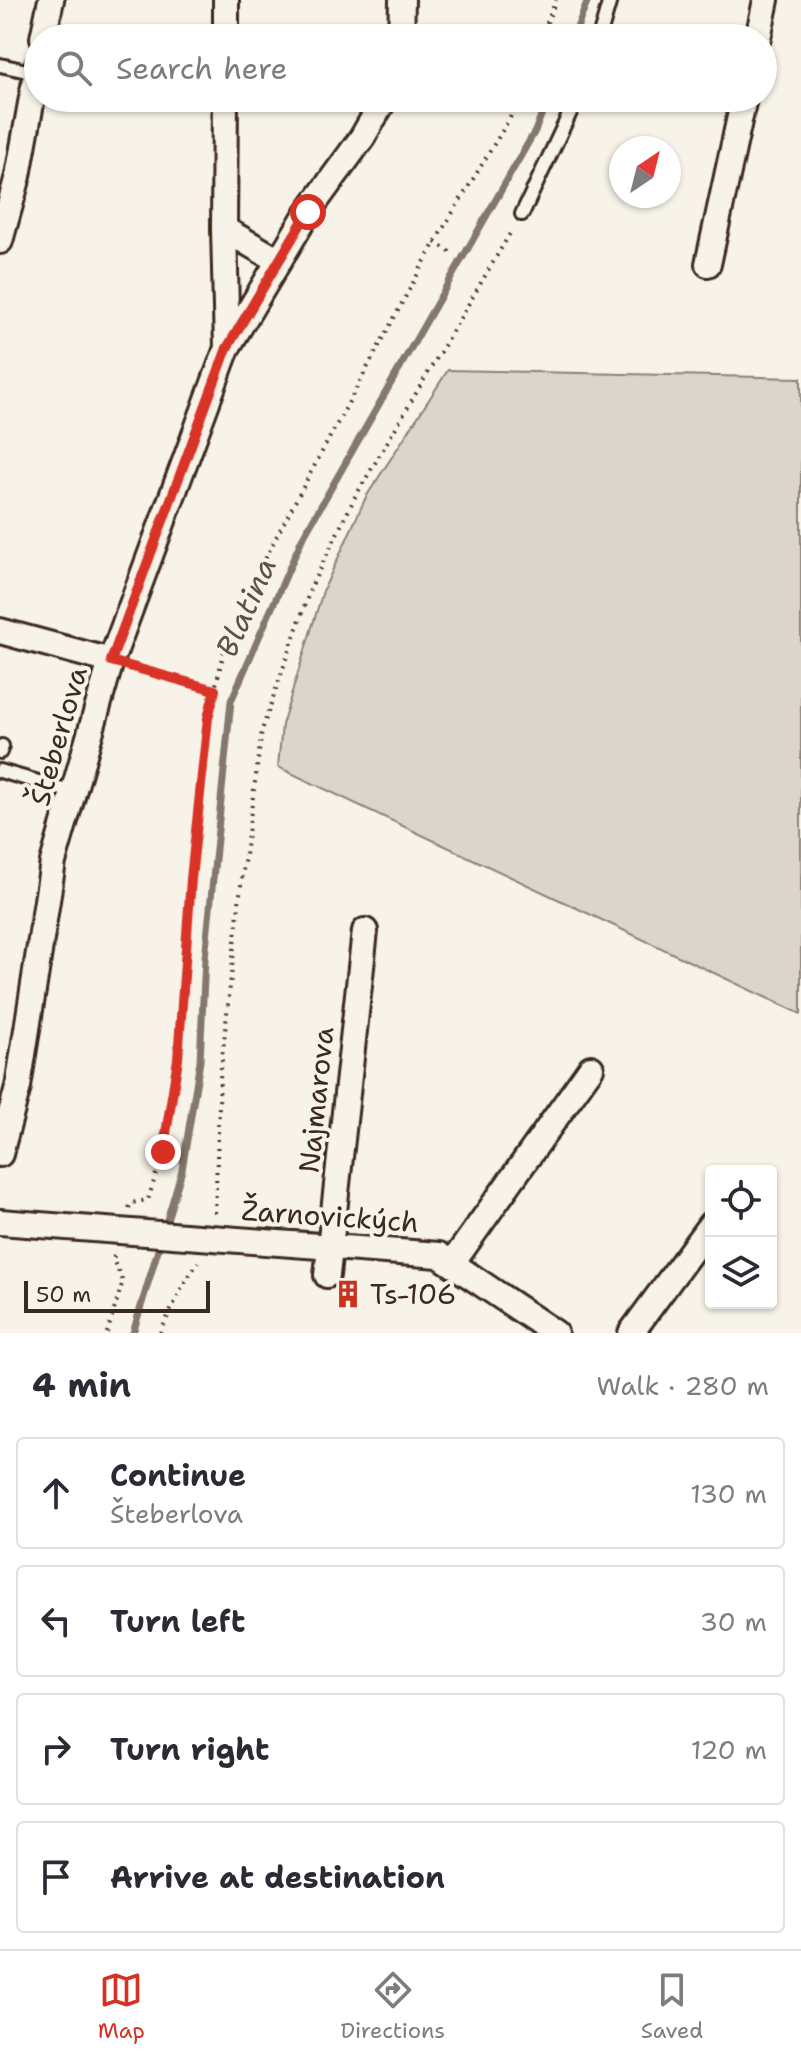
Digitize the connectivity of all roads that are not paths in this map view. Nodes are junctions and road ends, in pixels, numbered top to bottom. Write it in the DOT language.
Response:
graph roads {
  1 [pos="51,0"];
  2 [pos="226,0"];
  3 [pos="402,0"];
  4 [pos="610,0"];
  5 [pos="766,0"];
  6 [pos="46,24"];
  7 [pos="226,24"];
  8 [pos="401,24"];
  9 [pos="603,24"];
  10 [pos="761,24"];
  11 [pos="0,65"];
  12 [pos="24,67"];
  13 [pos="29,112"];
  14 [pos="225,112"];
  15 [pos="377,112"];
  16 [pos="570,112"];
  17 [pos="741,112"];
  18 [pos="522,214"];
  19 [pos="224,229"];
  20 [pos="0,241"];
  21 [pos="279,261"];
  22 [pos="708,264"];
  23 [pos="227,348"];
  24 [pos="0,631"];
  25 [pos="111,661"];
  26 [pos="0,771"];
  27 [pos="73,792"];
  28 [pos="365,931"];
  29 [pos="591,1068"];
  30 [pos="0,1154"];
  31 [pos="0,1222"];
  32 [pos="705,1232"];
  33 [pos="330,1247"];
  34 [pos="453,1262"];
  35 [pos="327,1275"];
  36 [pos="555,1333"];
  37 [pos="631,1333"];
  1 -- 6 [label="street"];
  2 -- 7 [label="street"];
  3 -- 8 [label="street"];
  4 -- 9 [label="lane"];
  5 -- 10 [label="street"];
  11 -- 12 [label="lane"];
  13 -- 20 [label="street"];
  14 -- 19 [label="street, Šteberlova"];
  15 -- 21 [label="street, Šteberlova"];
  16 -- 18 [label="lane"];
  17 -- 22 [label="street"];
  19 -- 21 [label="street"];
  19 -- 23 [label="street, Šteberlova"];
  21 -- 23 [label="street, Šteberlova"];
  23 -- 25 [label="street, Šteberlova"];
  24 -- 25 [label="street"];
  25 -- 27 [label="street, Šteberlova"];
  26 -- 27 [label="lane"];
  27 -- 30 [label="street, Šteberlova"];
  28 -- 33 [label="street, Najmarova"];
  29 -- 34 [label="street"];
  31 -- 33 [label="street, Žarnovických"];
  32 -- 37 [label="street"];
  33 -- 34 [label="street, Žarnovických"];
  33 -- 35 [label="street, Najmarova"];
  34 -- 36 [label="street, Žarnovických"];
}
